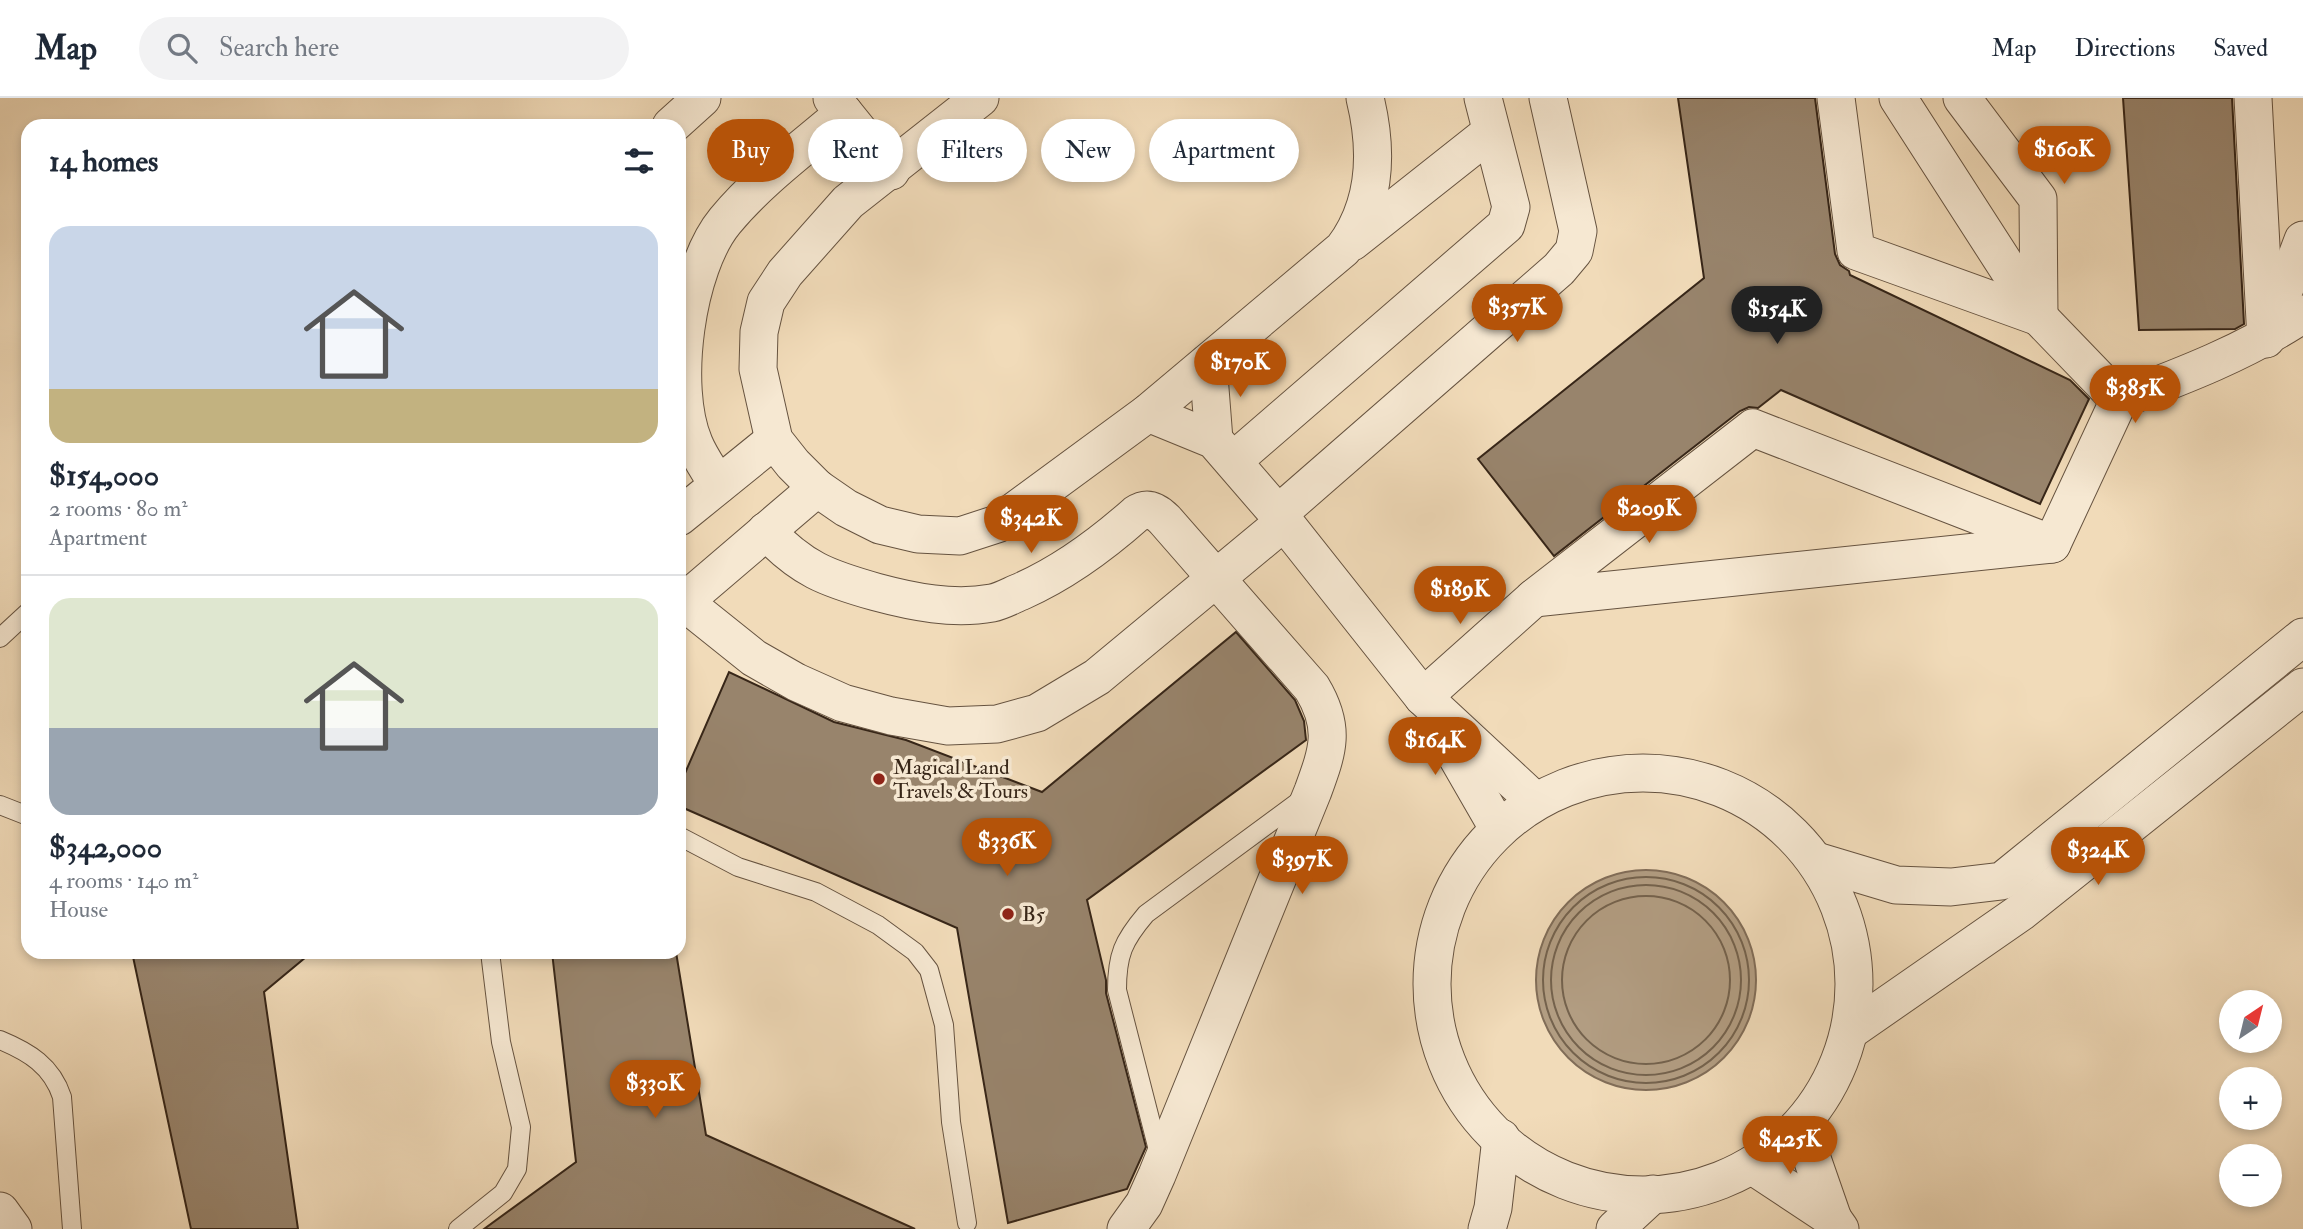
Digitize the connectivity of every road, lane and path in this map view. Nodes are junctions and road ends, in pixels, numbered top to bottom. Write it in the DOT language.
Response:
graph roads {
  1 [pos="702,98"];
  2 [pos="980,98"];
  3 [pos="1365,98"];
  4 [pos="1548,98"];
  5 [pos="1836,98"];
  6 [pos="1898,98"];
  7 [pos="1962,98"];
  8 [pos="2253,98"];
  9 [pos="838,106"];
  10 [pos="1487,115"];
  11 [pos="679,119"];
  12 [pos="903,161"];
  13 [pos="876,182"];
  14 [pos="2303,240"];
  15 [pos="1343,249"];
  16 [pos="2303,314"];
  17 [pos="2039,317"];
  18 [pos="686,324"];
  19 [pos="2266,339"];
  20 [pos="1208,363"];
  21 [pos="2119,401"];
  22 [pos="686,402"];
  23 [pos="1148,413"];
  24 [pos="774,440"];
  25 [pos="1223,450"];
  26 [pos="718,485"];
  27 [pos="817,488"];
  28 [pos="686,511"];
  29 [pos="1281,518"];
  30 [pos="766,531"];
  31 [pos="2052,544"];
  32 [pos="1217,579"];
  33 [pos="686,597"];
  34 [pos="1534,598"];
  35 [pos="686,607"];
  36 [pos="21,618"];
  37 [pos="2303,637"];
  38 [pos="0,638"];
  39 [pos="2303,687"];
  40 [pos="1423,697"];
  41 [pos="1313,791"];
  42 [pos="1535,801"];
  43 [pos="0,804"];
  44 [pos="21,813"];
  45 [pos="1498,828"];
  46 [pos="686,840"];
  47 [pos="1816,861"];
  48 [pos="491,959"];
  49 [pos="1851,1030"];
  50 [pos="0,1040"];
  51 [pos="1801,1127"];
  52 [pos="1501,1138"];
  53 [pos="1162,1164"];
  54 [pos="1753,1166"];
  55 [pos="1653,1194"];
  56 [pos="0,1211"];
  57 [pos="967,1223"];
  58 [pos="1837,1224"];
  59 [pos="13,1229"];
  60 [pos="72,1229"];
  61 [pos="458,1229"];
  62 [pos="1126,1229"];
  63 [pos="1487,1229"];
  64 [pos="1615,1229"];
  1 -- 11 [label="street"];
  2 -- 12 [label="street"];
  3 -- 15 [label="street"];
  4 -- 29 [label="street"];
  5 -- 17 [label="street"];
  6 -- 17 [label="street"];
  7 -- 17 [label="street"];
  8 -- 19 [label="street"];
  9 -- 18 [label="street"];
  10 -- 15 [label="street"];
  10 -- 25 [label="street"];
  13 -- 24 [label="street"];
  14 -- 19 [label="street"];
  15 -- 20 [label="street"];
  16 -- 19 [label="street"];
  17 -- 21 [label="street"];
  19 -- 21 [label="street"];
  20 -- 23 [label="street"];
  20 -- 25 [label="street"];
  21 -- 31 [label="street"];
  22 -- 26 [label="street"];
  23 -- 25 [label="street"];
  23 -- 27 [label="street"];
  24 -- 26 [label="street"];
  24 -- 27 [label="street"];
  25 -- 29 [label="street"];
  26 -- 28 [label="street"];
  27 -- 30 [label="street"];
  29 -- 32 [label="street"];
  29 -- 40 [label="street"];
  30 -- 32 [label="street"];
  30 -- 33 [label="street"];
  31 -- 34 [label="street"];
  31 -- 34 [label="street"];
  32 -- 35 [label="street"];
  32 -- 41 [label="street"];
  34 -- 40 [label="street"];
  36 -- 38 [label="lane"];
  37 -- 47 [label="street"];
  39 -- 49 [label="street"];
  40 -- 42 [label="street"];
  40 -- 45 [label="street"];
  41 -- 53 [label="street"];
  41 -- 53 [label="lane"];
  42 -- 45 [label="street"];
  42 -- 47 [label="street"];
  43 -- 44 [label="lane"];
  45 -- 52 [label="street"];
  46 -- 57 [label="lane"];
  47 -- 49 [label="street"];
  48 -- 61 [label="lane"];
  49 -- 51 [label="street"];
  50 -- 60 [label="lane"];
  51 -- 54 [label="street"];
  51 -- 58 [label="street"];
  52 -- 55 [label="street"];
  52 -- 63 [label="street"];
  53 -- 62 [label="street"];
  54 -- 55 [label="street"];
  54 -- 58 [label="street"];
  55 -- 64 [label="street"];
  56 -- 59 [label="street"];
}
